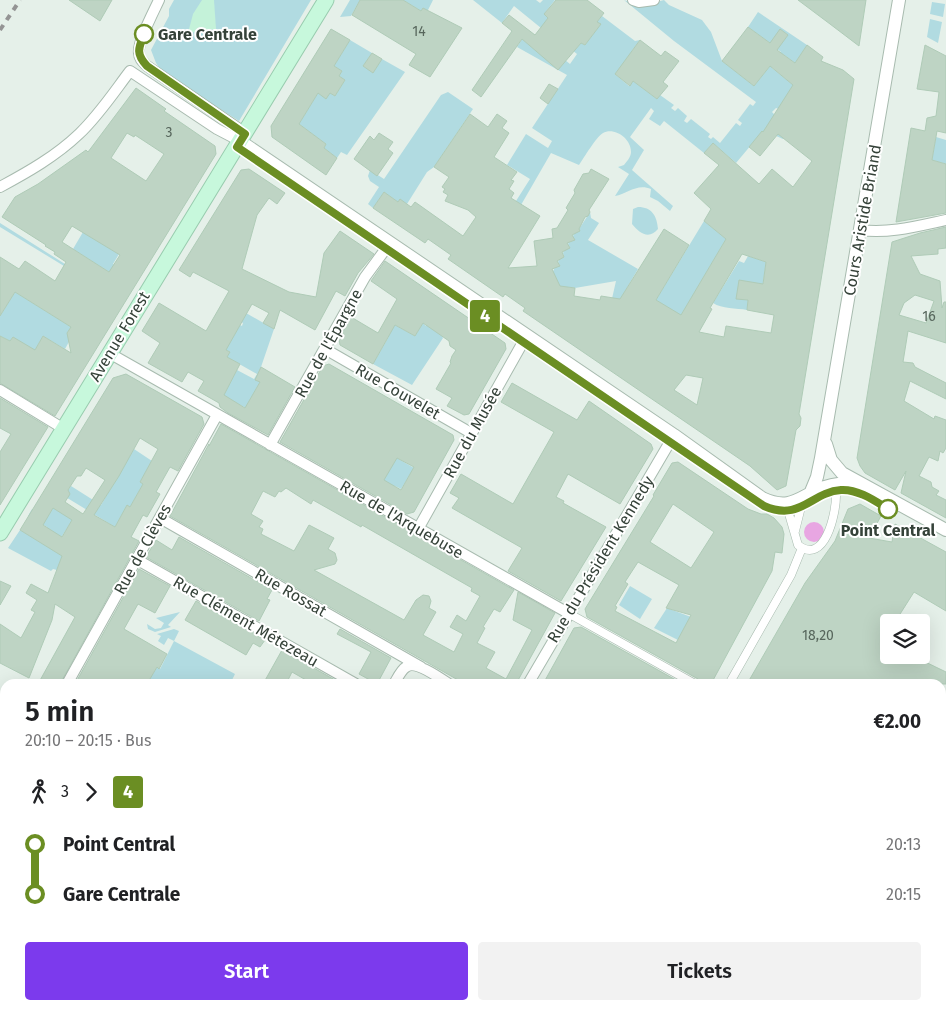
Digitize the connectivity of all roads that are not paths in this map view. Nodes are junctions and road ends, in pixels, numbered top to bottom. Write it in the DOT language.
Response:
graph roads {
  1 [pos="159,0"];
  2 [pos="326,0"];
  3 [pos="634,0"];
  4 [pos="654,0"];
  5 [pos="899,0"];
  6 [pos="243,137"];
  7 [pos="0,187"];
  8 [pos="946,220"];
  9 [pos="860,230"];
  10 [pos="390,243"];
  11 [pos="527,336"];
  12 [pos="324,349"];
  13 [pos="109,353"];
  14 [pos="0,390"];
  15 [pos="217,415"];
  16 [pos="64,429"];
  17 [pos="471,433"];
  18 [pos="674,435"];
  19 [pos="825,439"];
  20 [pos="270,445"];
  21 [pos="856,481"];
  22 [pos="810,494"];
  23 [pos="836,496"];
  24 [pos="800,511"];
  25 [pos="789,514"];
  26 [pos="160,518"];
  27 [pos="418,528"];
  28 [pos="946,530"];
  29 [pos="0,533"];
  30 [pos="794,535"];
  31 [pos="802,548"];
  32 [pos="136,559"];
  33 [pos="568,613"];
  34 [pos="421,667"];
  35 [pos="69,679"];
  36 [pos="347,679"];
  37 [pos="397,679"];
  38 [pos="441,679"];
  39 [pos="531,679"];
  40 [pos="686,679"];
  41 [pos="732,679"];
  1 -- 6 [label="street"];
  2 -- 6 [label="main road, Avenue Forest"];
  3 -- 4 [label="street"];
  5 -- 9 [label="street, Cours Aristide Briand"];
  6 -- 7 [label="street"];
  6 -- 10 [label="street"];
  6 -- 13 [label="main road, Avenue Forest"];
  8 -- 9 [label="street"];
  9 -- 19 [label="street, Cours Aristide Briand"];
  10 -- 11 [label="street"];
  10 -- 12 [label="street, Rue de l'Épargne"];
  11 -- 17 [label="street, Rue du Musée"];
  11 -- 18 [label="street"];
  12 -- 17 [label="street, Rue Couvelet"];
  12 -- 20 [label="street, Rue de l'Épargne"];
  13 -- 15 [label="street, Rue de l'Arquebuse"];
  13 -- 16 [label="main road, Avenue Forest"];
  14 -- 16 [label="street"];
  15 -- 20 [label="street, Rue de l'Arquebuse"];
  15 -- 26 [label="street, Rue de Clèves"];
  16 -- 29 [label="main road, Avenue Forest"];
  17 -- 27 [label="street, Rue du Musée"];
  18 -- 22 [label="street"];
  18 -- 33 [label="street, Rue du Président Kennedy"];
  19 -- 21 [label="street, Cours Aristide Briand"];
  19 -- 22 [label="street, Cours Aristide Briand"];
  20 -- 27 [label="street, Rue de l'Arquebuse"];
  21 -- 22 [label="street"];
  21 -- 28 [label="street"];
  23 -- 31 [label="street"];
  24 -- 30 [label="street"];
  25 -- 30 [label="street"];
  26 -- 32 [label="street, Rue de Clèves"];
  26 -- 34 [label="street, Rue Rossat"];
  27 -- 33 [label="street, Rue de l'Arquebuse"];
  30 -- 31 [label="street"];
  31 -- 41 [label="street"];
  32 -- 35 [label="street, Rue de Clèves"];
  32 -- 36 [label="street, Rue Clément Métezeau"];
  33 -- 39 [label="street, Rue du Président Kennedy"];
  33 -- 40 [label="street, Rue de l'Arquebuse"];
  34 -- 37 [label="street"];
  34 -- 38 [label="street, Rue Rossat"];
}
